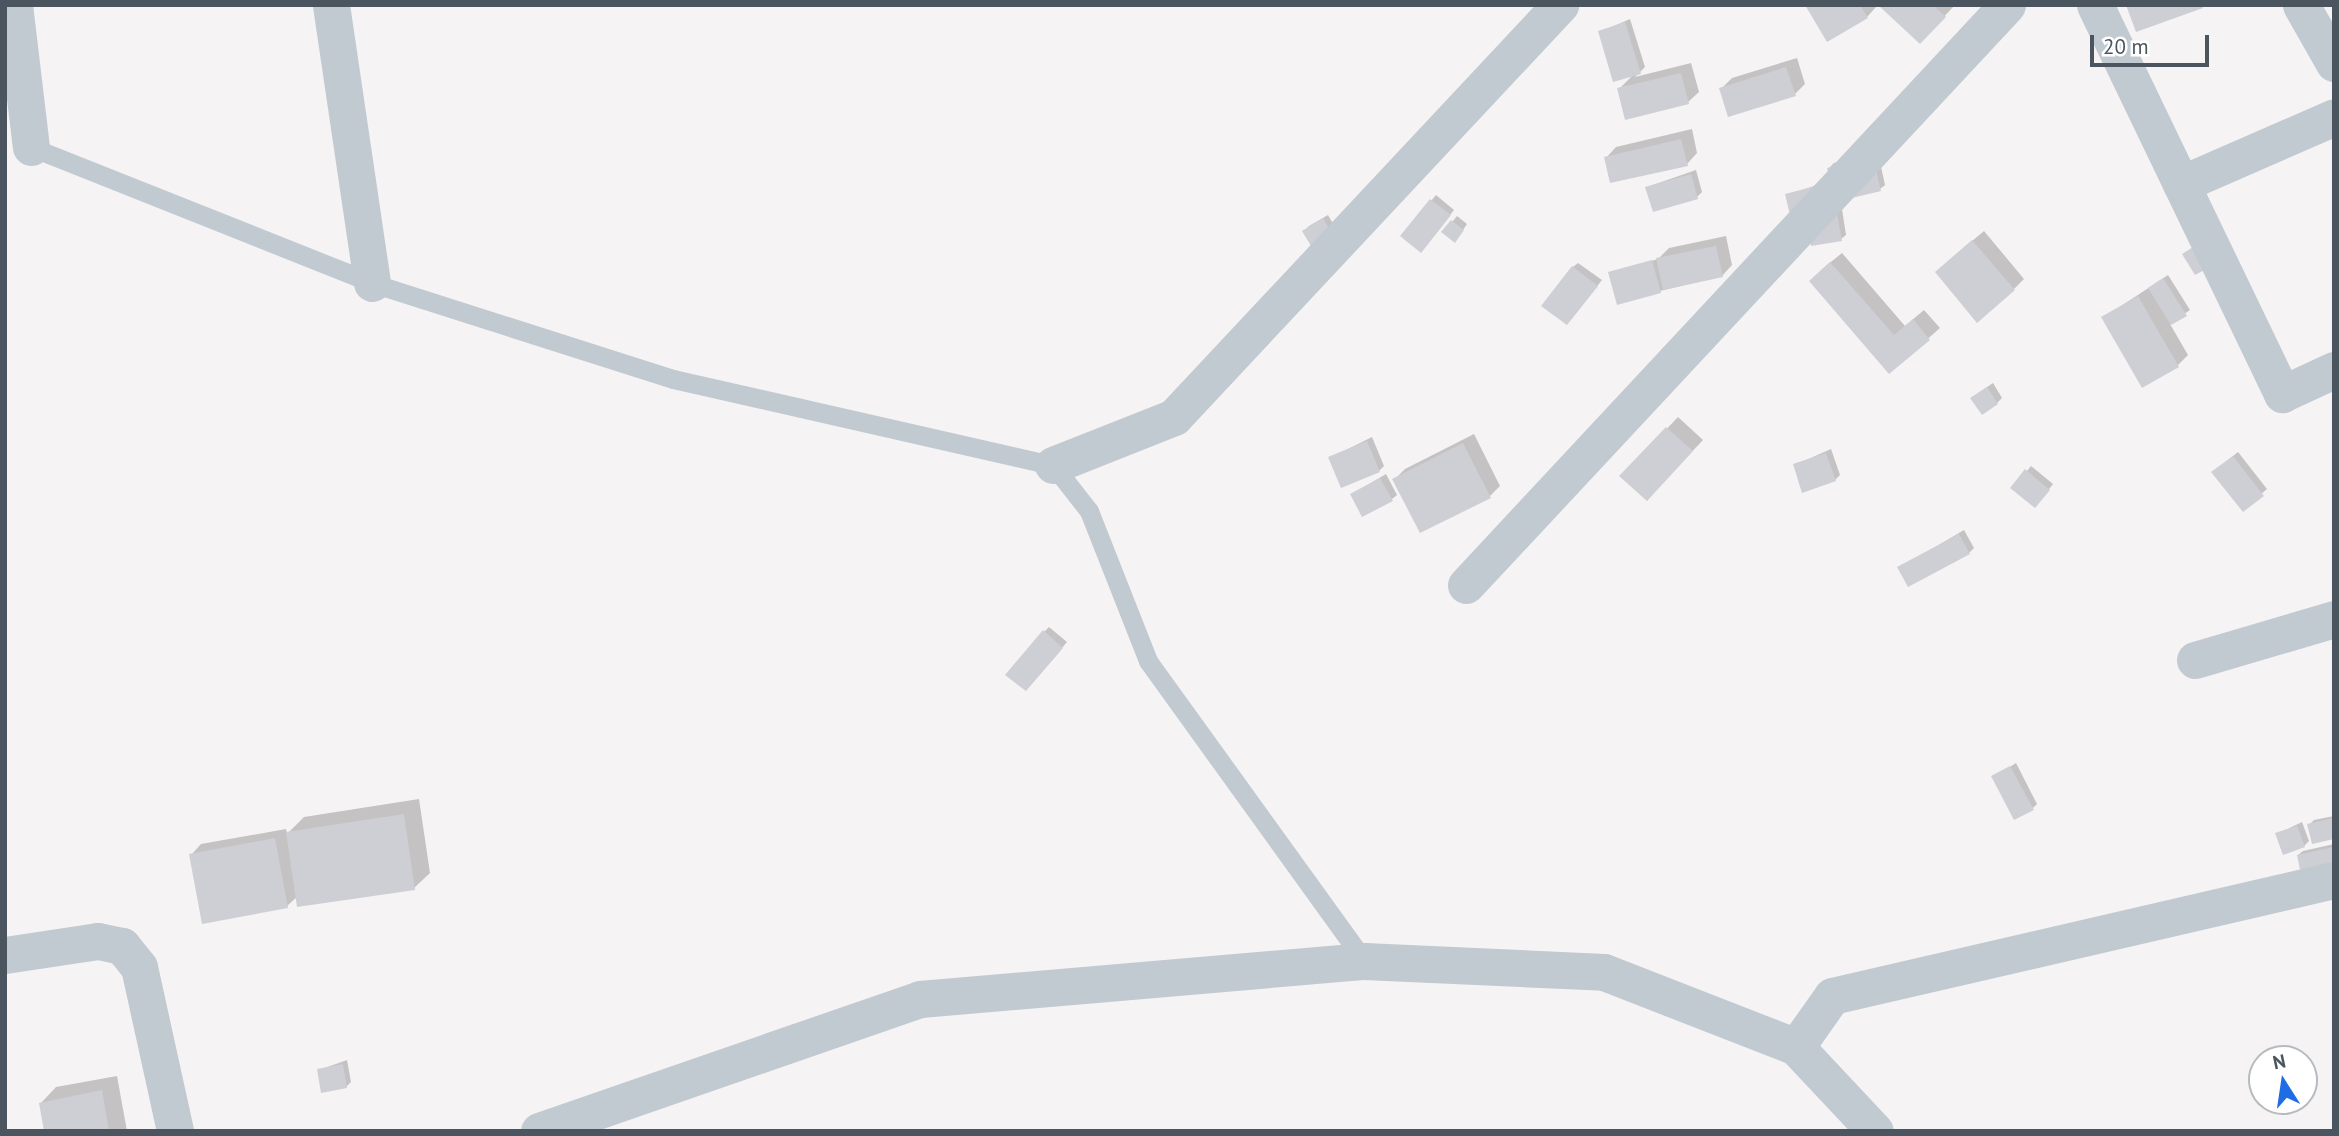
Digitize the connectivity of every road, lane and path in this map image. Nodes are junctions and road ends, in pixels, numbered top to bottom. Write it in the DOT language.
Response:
graph roads {
  1 [pos="14,5"];
  2 [pos="331,5"];
  3 [pos="1560,5"];
  4 [pos="2007,5"];
  5 [pos="2095,5"];
  6 [pos="2301,5"];
  7 [pos="2334,64"];
  8 [pos="2334,117"];
  9 [pos="21,125"];
  10 [pos="2181,184"];
  11 [pos="372,283"];
  12 [pos="2334,370"];
  13 [pos="1053,466"];
  14 [pos="1466,585"];
  15 [pos="2334,619"];
  16 [pos="2195,660"];
  17 [pos="2334,880"];
  18 [pos="5,955"];
  19 [pos="1364,961"];
  20 [pos="1796,1047"];
  21 [pos="175,1131"];
  22 [pos="539,1131"];
  23 [pos="1875,1131"];
  1 -- 9 [label="street"];
  2 -- 11 [label="street"];
  3 -- 13 [label="street"];
  4 -- 14 [label="street"];
  5 -- 10 [label="street"];
  6 -- 7 [label="street"];
  8 -- 10 [label="street"];
  9 -- 11 [label="lane"];
  10 -- 12 [label="street"];
  11 -- 13 [label="lane"];
  13 -- 19 [label="lane"];
  15 -- 16 [label="street"];
  17 -- 20 [label="street"];
  18 -- 21 [label="street"];
  19 -- 20 [label="street"];
  19 -- 22 [label="street"];
  20 -- 23 [label="street"];
}
